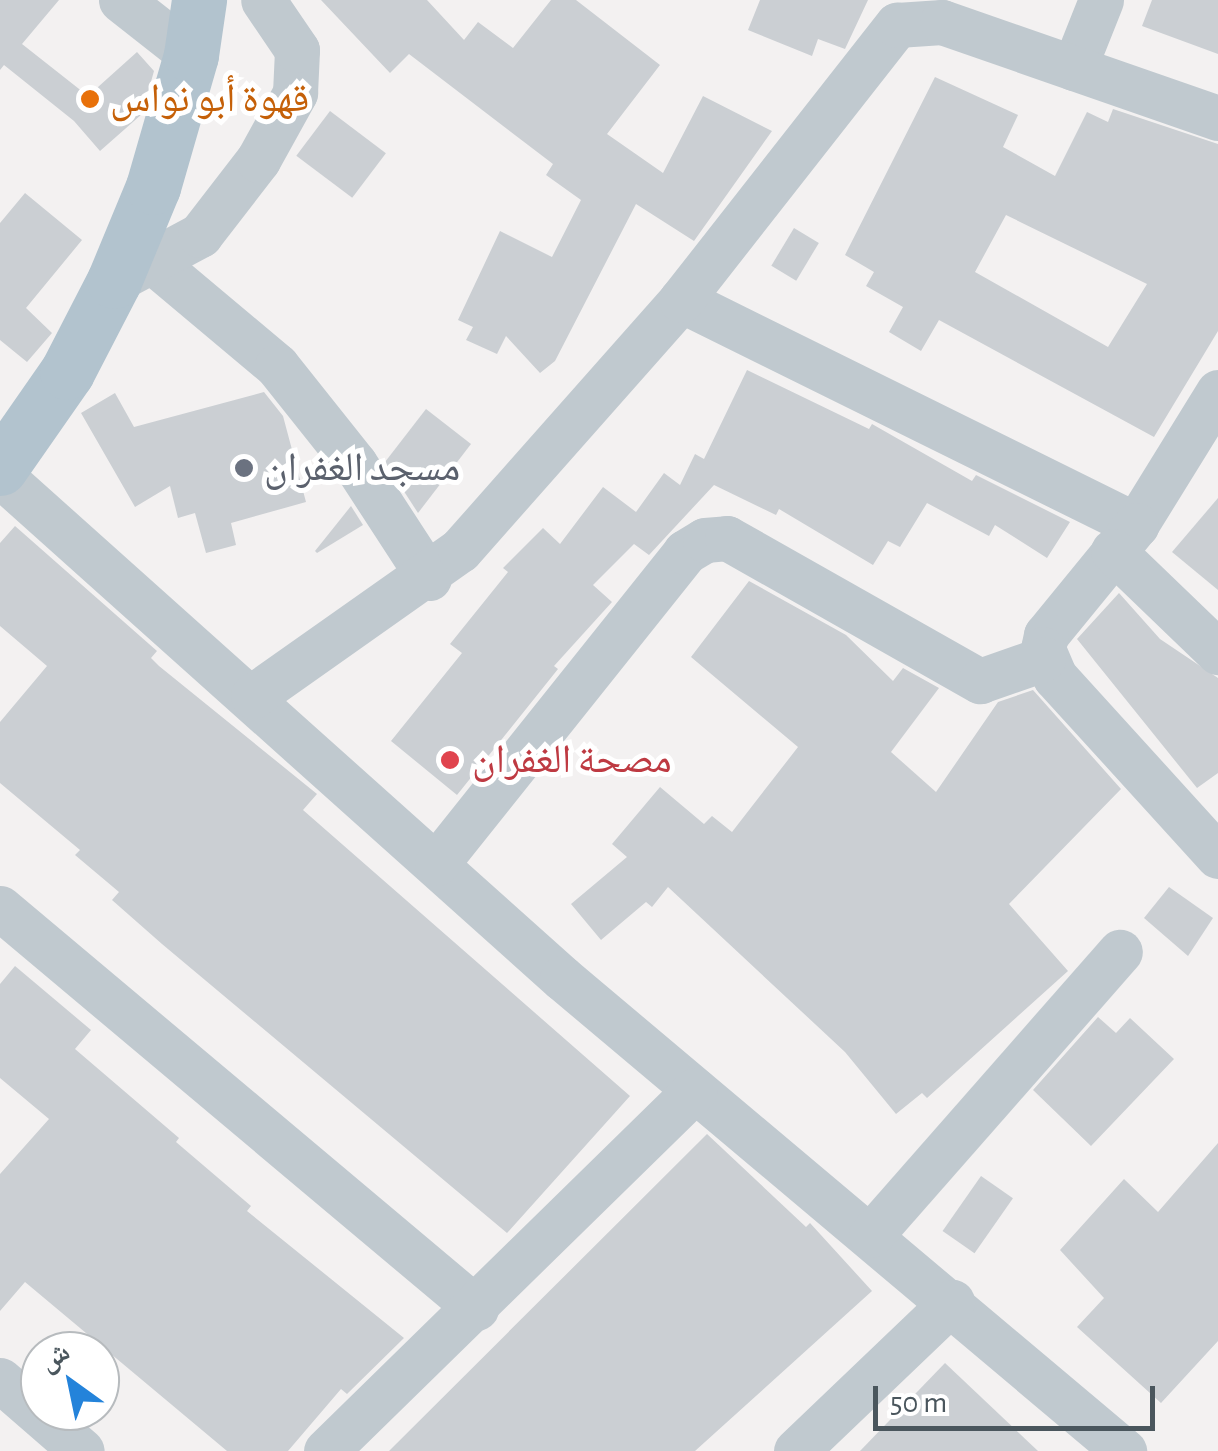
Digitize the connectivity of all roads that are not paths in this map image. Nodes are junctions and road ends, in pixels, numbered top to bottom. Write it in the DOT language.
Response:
graph roads {
  1 [pos="121,0"];
  2 [pos="199,0"];
  3 [pos="263,0"];
  4 [pos="1101,0"];
  5 [pos="191,54"];
  6 [pos="1074,68"];
  7 [pos="1218,118"];
  8 [pos="133,271"];
  9 [pos="681,300"];
  10 [pos="1218,392"];
  11 [pos="0,471"];
  12 [pos="1125,538"];
  13 [pos="428,578"];
  14 [pos="1218,652"];
  15 [pos="1043,659"];
  16 [pos="253,696"];
  17 [pos="1218,856"];
  18 [pos="437,864"];
  19 [pos="0,908"];
  20 [pos="1120,952"];
  21 [pos="694,1090"];
  22 [pos="871,1235"];
  23 [pos="952,1302"];
  24 [pos="476,1308"];
  25 [pos="0,1380"];
  26 [pos="82,1451"];
  27 [pos="326,1451"];
  28 [pos="796,1451"];
  29 [pos="1124,1451"];
  1 -- 5 [label="street"];
  2 -- 5 [label="main road"];
  3 -- 8 [label="street"];
  4 -- 6 [label="street"];
  5 -- 8 [label="main road"];
  6 -- 7 [label="street"];
  6 -- 9 [label="street"];
  8 -- 11 [label="main road"];
  8 -- 13 [label="street"];
  9 -- 12 [label="street"];
  9 -- 13 [label="street"];
  10 -- 12 [label="street"];
  11 -- 16 [label="street"];
  12 -- 14 [label="street"];
  12 -- 15 [label="street"];
  13 -- 16 [label="street"];
  15 -- 17 [label="street"];
  15 -- 18 [label="street"];
  16 -- 18 [label="street"];
  18 -- 21 [label="street"];
  19 -- 24 [label="street"];
  20 -- 22 [label="street"];
  21 -- 22 [label="street"];
  21 -- 24 [label="street"];
  22 -- 23 [label="street"];
  23 -- 28 [label="street"];
  23 -- 29 [label="street"];
  24 -- 27 [label="street"];
  25 -- 26 [label="street"];
}
